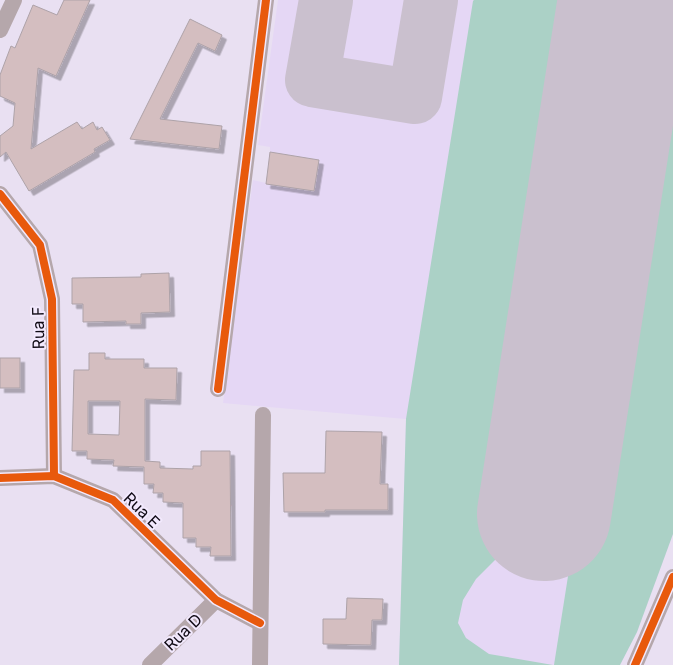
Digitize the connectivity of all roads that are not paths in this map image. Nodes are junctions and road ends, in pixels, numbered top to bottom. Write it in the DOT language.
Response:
graph roads {
  1 [pos="14,0"];
  2 [pos="266,0"];
  3 [pos="0,30"];
  4 [pos="0,194"];
  5 [pos="218,389"];
  6 [pos="263,415"];
  7 [pos="54,476"];
  8 [pos="0,478"];
  9 [pos="673,577"];
  10 [pos="216,600"];
  11 [pos="260,623"];
  12 [pos="150,665"];
  13 [pos="260,665"];
  14 [pos="635,665"];
  1 -- 3 [label="street"];
  2 -- 5 [label="street"];
  4 -- 7 [label="street, Rua F"];
  6 -- 11 [label="street"];
  7 -- 8 [label="street, Rua E"];
  7 -- 10 [label="street, Rua E"];
  9 -- 14 [label="street"];
  10 -- 11 [label="street, Rua E"];
  10 -- 12 [label="street, Rua D"];
  11 -- 13 [label="street"];
}
